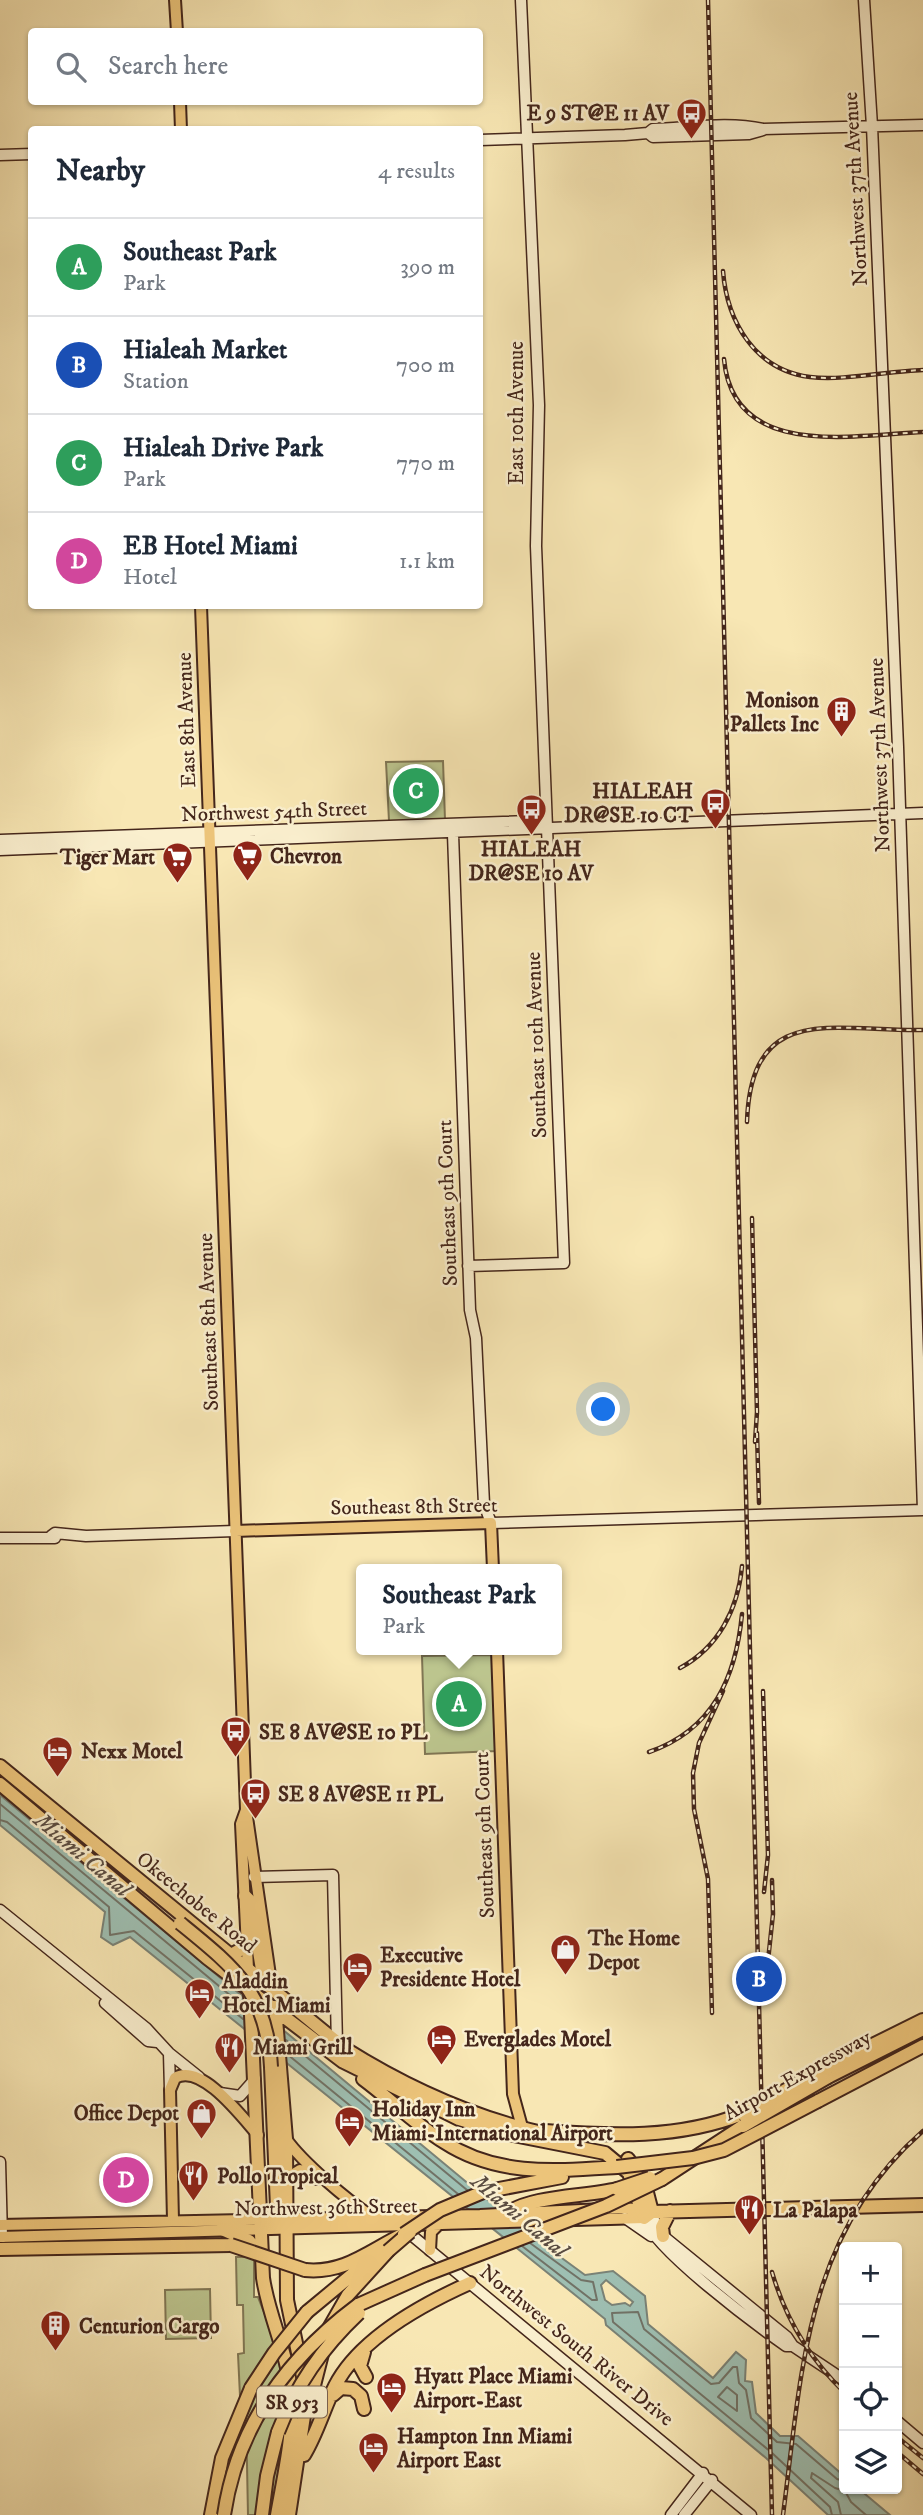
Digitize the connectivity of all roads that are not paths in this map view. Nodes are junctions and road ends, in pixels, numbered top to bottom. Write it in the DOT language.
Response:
graph roads {
  1 [pos="175,0"];
  2 [pos="521,0"];
  3 [pos="864,0"];
  4 [pos="177,28"];
  5 [pos="180,105"];
  6 [pos="923,125"];
  7 [pos="181,126"];
  8 [pos="872,126"];
  9 [pos="528,138"];
  10 [pos="483,140"];
  11 [pos="28,154"];
  12 [pos="0,155"];
  13 [pos="201,609"];
  14 [pos="900,813"];
  15 [pos="923,813"];
  16 [pos="548,827"];
  17 [pos="383,831"];
  18 [pos="453,834"];
  19 [pos="209,838"];
  20 [pos="38,839"];
  21 [pos="0,840"];
  22 [pos="0,848"];
  23 [pos="468,1266"];
  24 [pos="923,1510"];
  25 [pos="491,1523"];
  26 [pos="235,1531"];
  27 [pos="0,1538"];
  28 [pos="493,1564"];
  29 [pos="497,1655"];
  30 [pos="0,1768"];
  31 [pos="0,1784"];
  32 [pos="246,1810"];
  33 [pos="254,1877"];
  34 [pos="245,1896"];
  35 [pos="0,1910"];
  36 [pos="0,1917"];
  37 [pos="247,1945"];
  38 [pos="231,1955"];
  39 [pos="248,1969"];
  40 [pos="268,1986"];
  41 [pos="251,1998"];
  42 [pos="275,2012"];
  43 [pos="921,2025"];
  44 [pos="297,2035"];
  45 [pos="157,2042"];
  46 [pos="337,2044"];
  47 [pos="921,2047"];
  48 [pos="169,2053"];
  49 [pos="277,2063"];
  50 [pos="347,2065"];
  51 [pos="199,2077"];
  52 [pos="255,2078"];
  53 [pos="170,2090"];
  54 [pos="218,2092"];
  55 [pos="513,2104"];
  56 [pos="743,2120"];
  57 [pos="504,2123"];
  58 [pos="482,2127"];
  59 [pos="522,2127"];
  60 [pos="537,2130"];
  61 [pos="258,2135"];
  62 [pos="286,2139"];
  63 [pos="0,2162"];
  64 [pos="573,2173"];
  65 [pos="661,2176"];
  66 [pos="287,2183"];
  67 [pos="334,2188"];
  68 [pos="923,2204"];
  69 [pos="670,2211"];
  70 [pos="646,2212"];
  71 [pos="334,2216"];
  72 [pos="371,2216"];
  73 [pos="505,2217"];
  74 [pos="625,2218"];
  75 [pos="173,2220"];
  76 [pos="423,2220"];
  77 [pos="88,2223"];
  78 [pos="261,2223"];
  79 [pos="284,2223"];
  80 [pos="439,2224"];
  81 [pos="1,2225"];
  82 [pos="338,2228"];
  83 [pos="222,2229"];
  84 [pos="400,2230"];
  85 [pos="159,2234"];
  86 [pos="75,2235"];
  87 [pos="659,2237"];
  88 [pos="1,2241"];
  89 [pos="385,2248"];
  90 [pos="430,2250"];
  91 [pos="262,2258"];
  92 [pos="470,2283"];
  93 [pos="360,2308"];
  94 [pos="364,2352"];
  95 [pos="366,2377"];
  96 [pos="839,2378"];
  97 [pos="332,2395"];
  98 [pos="364,2409"];
  99 [pos="306,2411"];
  100 [pos="902,2425"];
  101 [pos="923,2443"];
  102 [pos="298,2464"];
  103 [pos="708,2477"];
  104 [pos="732,2497"];
  105 [pos="211,2515"];
  106 [pos="224,2515"];
  107 [pos="262,2515"];
  108 [pos="276,2515"];
  109 [pos="289,2515"];
  110 [pos="671,2515"];
  111 [pos="684,2515"];
  112 [pos="751,2515"];
  113 [pos="757,2515"];
  1 -- 4 [label="main road"];
  2 -- 9 [label="street, East 10th Avenue"];
  3 -- 8 [label="street, Northwest 37th Avenue"];
  5 -- 7 [label="main road"];
  6 -- 8 [label="street"];
  8 -- 9 [label="street"];
  8 -- 14 [label="street, Northwest 37th Avenue"];
  9 -- 10 [label="street"];
  9 -- 16 [label="street, East 10th Avenue"];
  11 -- 12 [label="street"];
  13 -- 19 [label="main road, East 8th Avenue / SR 953"];
  14 -- 15 [label="street, Northwest 54th Street"];
  14 -- 16 [label="street, Northwest 54th Street"];
  14 -- 24 [label="street, Northwest 37th Avenue"];
  16 -- 17 [label="street, Northwest 54th Street"];
  16 -- 18 [label="street, Northwest 54th Street"];
  16 -- 23 [label="street, Southeast 10th Avenue"];
  17 -- 18 [label="street, Northwest 54th Street"];
  17 -- 19 [label="street, Northwest 54th Street"];
  17 -- 19 [label="street, Northwest 54th Street"];
  18 -- 23 [label="street, Southeast 9th Court"];
  19 -- 20 [label="street, Northwest 54th Street"];
  19 -- 22 [label="street, Northwest 54th Street"];
  19 -- 26 [label="main road, Southeast 8th Avenue / SR 953"];
  20 -- 21 [label="street, Northwest 54th Street"];
  20 -- 22 [label="street"];
  23 -- 25 [label="street, Southeast 9th Court"];
  24 -- 25 [label="street, Southeast 8th Street"];
  25 -- 26 [label="main road, Southeast 8th Street"];
  25 -- 28 [label="main road, Southeast 9th Court"];
  26 -- 27 [label="street, Southeast 8th Street"];
  26 -- 32 [label="main road, Southeast 8th Avenue / SR 953"];
  29 -- 55 [label="main road, Southeast 9th Court"];
  30 -- 38 [label="highway, Okeechobee Road"];
  30 -- 49 [label="highway, bridge"];
  31 -- 41 [label="highway, Okeechobee Road"];
  32 -- 33 [label="main road, SR 953"];
  32 -- 34 [label="main road, SR 953"];
  33 -- 40 [label="main road, SR 953"];
  33 -- 46 [label="street"];
  34 -- 37 [label="main road, SR 953"];
  34 -- 40 [label="highway"];
  35 -- 45 [label="street"];
  36 -- 45 [label="street"];
  37 -- 38 [label="highway"];
  37 -- 39 [label="main road, SR 953"];
  38 -- 39 [label="highway, Okeechobee Road"];
  39 -- 40 [label="highway, Okeechobee Road"];
  39 -- 41 [label="highway, SR 953"];
  40 -- 42 [label="highway, SR 953"];
  40 -- 46 [label="highway, Okeechobee Road"];
  41 -- 42 [label="highway, Okeechobee Road"];
  41 -- 52 [label="highway, SR 953"];
  42 -- 44 [label="highway, Okeechobee Road"];
  42 -- 49 [label="highway, SR 953"];
  43 -- 56 [label="highway, Airport Expressway, bridge"];
  44 -- 49 [label="highway"];
  44 -- 50 [label="highway, Okeechobee Road"];
  45 -- 48 [label="street"];
  46 -- 57 [label="highway, Okeechobee Road"];
  47 -- 64 [label="highway, Airport Expressway, bridge"];
  48 -- 51 [label="street"];
  48 -- 53 [label="street"];
  49 -- 62 [label="highway, SR 953"];
  49 -- 79 [label="highway"];
  50 -- 58 [label="highway, Okeechobee Road"];
  50 -- 64 [label="highway"];
  51 -- 53 [label="main road"];
  51 -- 54 [label="main road"];
  52 -- 54 [label="street"];
  52 -- 61 [label="highway, SR 953"];
  53 -- 75 [label="main road"];
  54 -- 61 [label="main road"];
  55 -- 57 [label="main road, Southeast 9th Court"];
  55 -- 59 [label="main road, Southeast 9th Court"];
  56 -- 60 [label="highway"];
  56 -- 65 [label="highway, Airport Expressway"];
  57 -- 58 [label="highway"];
  57 -- 59 [label="highway, Okeechobee Road"];
  58 -- 70 [label="highway, Okeechobee Road"];
  59 -- 60 [label="highway, Okeechobee Road"];
  60 -- 70 [label="highway, Okeechobee Road"];
  61 -- 78 [label="highway, SR 953"];
  62 -- 66 [label="highway, SR 953"];
  62 -- 67 [label="main road"];
  63 -- 81 [label="street"];
  64 -- 76 [label="highway, bridge"];
  65 -- 73 [label="highway, bridge"];
  65 -- 93 [label="highway, Airport Expressway, bridge"];
  66 -- 67 [label="main road"];
  66 -- 79 [label="highway, SR 953"];
  67 -- 71 [label="main road"];
  67 -- 72 [label="main road"];
  68 -- 69 [label="highway, Northwest 36th Street"];
  69 -- 70 [label="highway, Northwest 36th Street"];
  69 -- 87 [label="highway"];
  70 -- 73 [label="main road, Northwest 36th Street"];
  70 -- 74 [label="main road, Northwest 36th Street"];
  70 -- 87 [label="street"];
  71 -- 72 [label="main road, Northwest 36th Street"];
  71 -- 79 [label="main road, Northwest 36th Street"];
  72 -- 73 [label="main road, Northwest 36th Street"];
  72 -- 82 [label="main road"];
  72 -- 84 [label="main road"];
  73 -- 74 [label="main road, Northwest 36th Street"];
  73 -- 80 [label="main road, Northwest 36th Street"];
  74 -- 87 [label="street"];
  75 -- 77 [label="main road, Northwest 36th Street"];
  75 -- 78 [label="main road, Northwest 36th Street"];
  75 -- 85 [label="main road"];
  76 -- 84 [label="highway, bridge"];
  76 -- 89 [label="highway, bridge"];
  77 -- 81 [label="main road, Northwest 36th Street"];
  77 -- 86 [label="main road"];
  78 -- 79 [label="main road, Northwest 36th Street"];
  78 -- 83 [label="main road, Northwest 36th Street"];
  78 -- 91 [label="highway, SR 953"];
  79 -- 82 [label="main road, Northwest 36th Street"];
  79 -- 99 [label="highway, SR 953"];
  80 -- 84 [label="main road, Northwest 36th Street"];
  80 -- 90 [label="main road"];
  81 -- 88 [label="street"];
  82 -- 84 [label="main road, Northwest 36th Street"];
  83 -- 85 [label="main road, Northwest 36th Street"];
  83 -- 91 [label="highway"];
  84 -- 89 [label="highway, bridge"];
  84 -- 90 [label="street, Northwest South River Drive"];
  85 -- 86 [label="main road, Northwest 36th Street"];
  86 -- 88 [label="main road, Northwest 36th Street"];
  87 -- 96 [label="street"];
  88 -- 89 [label="highway, bridge"];
  89 -- 99 [label="highway"];
  89 -- 105 [label="highway, bridge"];
  90 -- 92 [label="street, Northwest South River Drive"];
  91 -- 108 [label="highway, SR 953"];
  92 -- 94 [label="highway"];
  92 -- 103 [label="street, Northwest South River Drive"];
  93 -- 106 [label="highway, Airport Expressway, bridge"];
  93 -- 107 [label="highway, bridge"];
  94 -- 95 [label="highway"];
  94 -- 97 [label="highway"];
  97 -- 98 [label="highway"];
  97 -- 102 [label="highway"];
  99 -- 102 [label="highway, SR 953"];
  100 -- 101 [label="street"];
  102 -- 109 [label="highway, SR 953"];
  103 -- 104 [label="street, Northwest South River Drive"];
  103 -- 110 [label="street"];
  103 -- 111 [label="street"];
  104 -- 112 [label="street, Northwest South River Drive"];
  104 -- 113 [label="street, Northwest South River Drive"];
}
